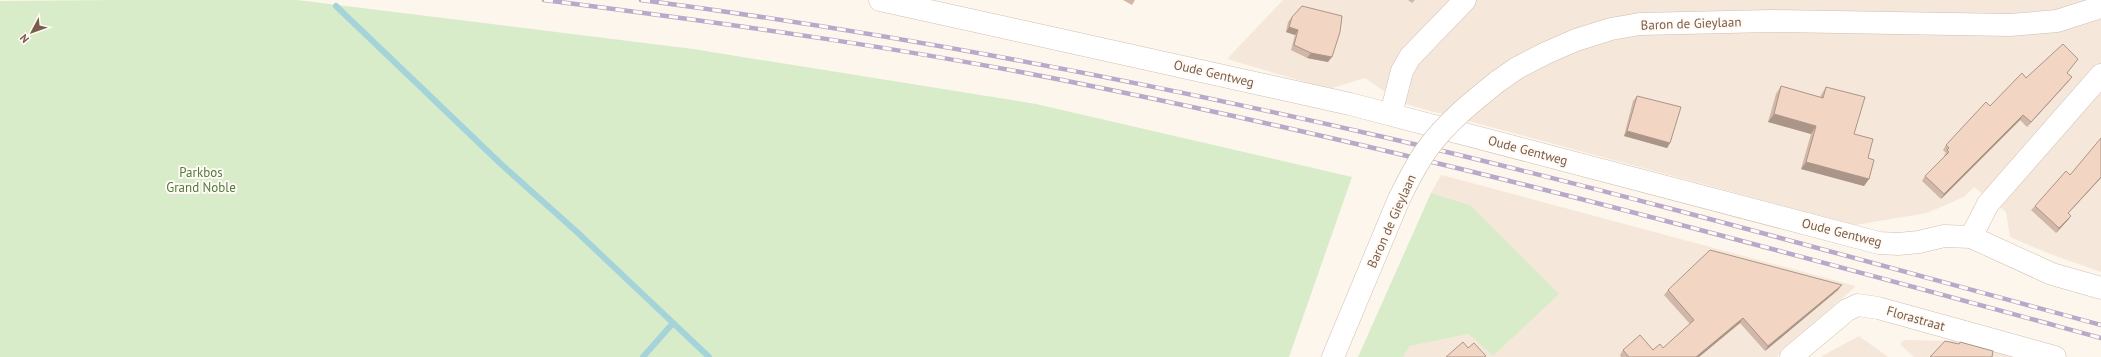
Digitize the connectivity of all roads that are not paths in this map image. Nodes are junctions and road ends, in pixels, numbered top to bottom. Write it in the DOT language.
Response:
graph roads {
  1 [pos="880,0"];
  2 [pos="1465,0"];
  3 [pos="2101,7"];
  4 [pos="2101,75"];
  5 [pos="1391,114"];
  6 [pos="1971,237"];
  7 [pos="2101,288"];
  8 [pos="1332,357"];
  9 [pos="1791,357"];
  10 [pos="2055,357"];
  1 -- 5 [label="street, Oude Gentweg"];
  2 -- 5 [label="street"];
  3 -- 8 [label="street, Baron de Gieylaan, bridge"];
  4 -- 6 [label="street"];
  5 -- 6 [label="street, Oude Gentweg"];
  6 -- 7 [label="street"];
  9 -- 10 [label="street, Florastraat"];
}
